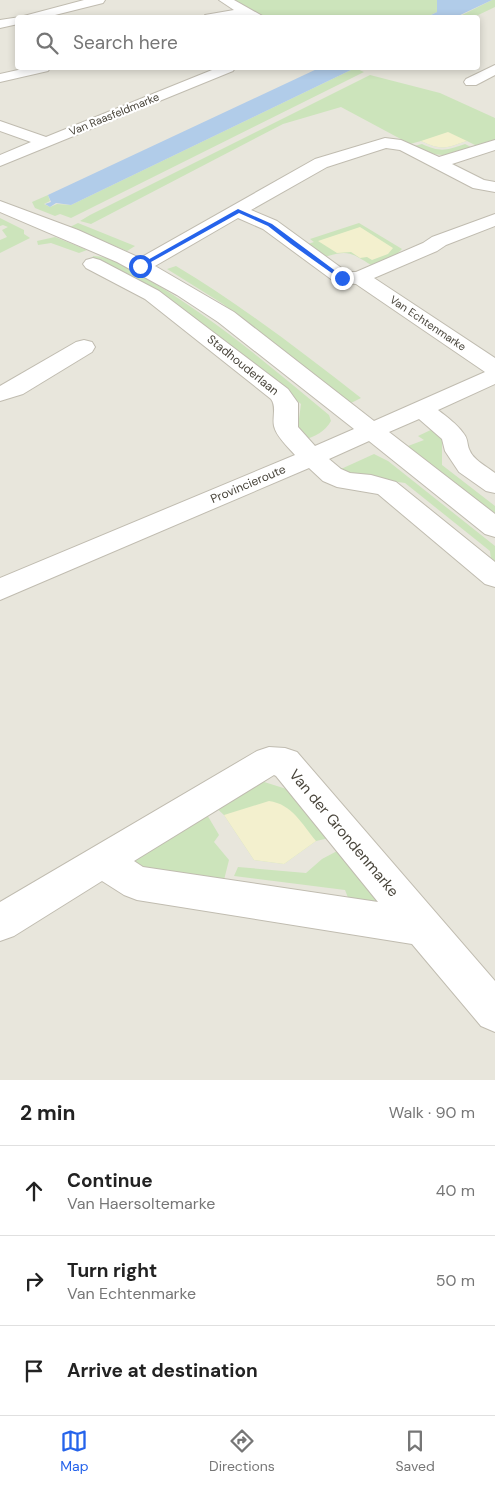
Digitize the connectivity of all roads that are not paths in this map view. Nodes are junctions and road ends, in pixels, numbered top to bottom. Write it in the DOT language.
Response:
graph roads {
  1 [pos="99,0"];
  2 [pos="225,0"];
  3 [pos="246,11"];
  4 [pos="39,15"];
  5 [pos="225,15"];
  6 [pos="254,15"];
  7 [pos="15,21"];
  8 [pos="0,24"];
  9 [pos="495,69"];
  10 [pos="34,70"];
  11 [pos="223,70"];
  12 [pos="0,78"];
  13 [pos="471,82"];
  14 [pos="0,126"];
  15 [pos="46,142"];
  16 [pos="495,145"];
  17 [pos="0,161"];
  18 [pos="438,163"];
  19 [pos="495,187"];
  20 [pos="0,206"];
  21 [pos="238,211"];
  22 [pos="495,220"];
  23 [pos="101,247"];
  24 [pos="140,266"];
  25 [pos="360,278"];
  26 [pos="84,347"];
  27 [pos="495,368"];
  28 [pos="495,376"];
  29 [pos="5,388"];
  30 [pos="420,409"];
  31 [pos="369,431"];
  32 [pos="312,457"];
  33 [pos="495,486"];
  34 [pos="495,528"];
  35 [pos="495,577"];
  36 [pos="0,590"];
  37 [pos="102,862"];
  38 [pos="0,922"];
  39 [pos="422,927"];
  40 [pos="495,1012"];
  1 -- 4 [label="street"];
  2 -- 3 [label="street"];
  3 -- 5 [label="street"];
  3 -- 6 [label="street"];
  7 -- 8 [label="street"];
  9 -- 13 [label="street"];
  10 -- 12 [label="street"];
  11 -- 15 [label="street, Van Raasfeldmarke"];
  14 -- 15 [label="street"];
  15 -- 17 [label="street, Van Raasfeldmarke"];
  16 -- 18 [label="street"];
  18 -- 19 [label="street"];
  18 -- 21 [label="street"];
  20 -- 23 [label="street"];
  21 -- 24 [label="street"];
  21 -- 25 [label="street, Van Echtenmarke"];
  22 -- 25 [label="street"];
  23 -- 24 [label="street"];
  23 -- 32 [label="street, Stadhouderlaan"];
  24 -- 31 [label="street"];
  25 -- 27 [label="street, Van Echtenmarke"];
  26 -- 29 [label="street"];
  28 -- 30 [label="street, Provincieroute"];
  30 -- 31 [label="street, Provincieroute"];
  30 -- 33 [label="street"];
  31 -- 32 [label="street, Provincieroute"];
  31 -- 34 [label="street"];
  32 -- 35 [label="street, Stadhouderlaan"];
  32 -- 36 [label="street, Provincieroute"];
  37 -- 38 [label="street, Van der Grondenmarke"];
  37 -- 39 [label="street"];
  37 -- 39 [label="street, Van der Grondenmarke"];
  39 -- 40 [label="street, Van der Grondenmarke"];
}
